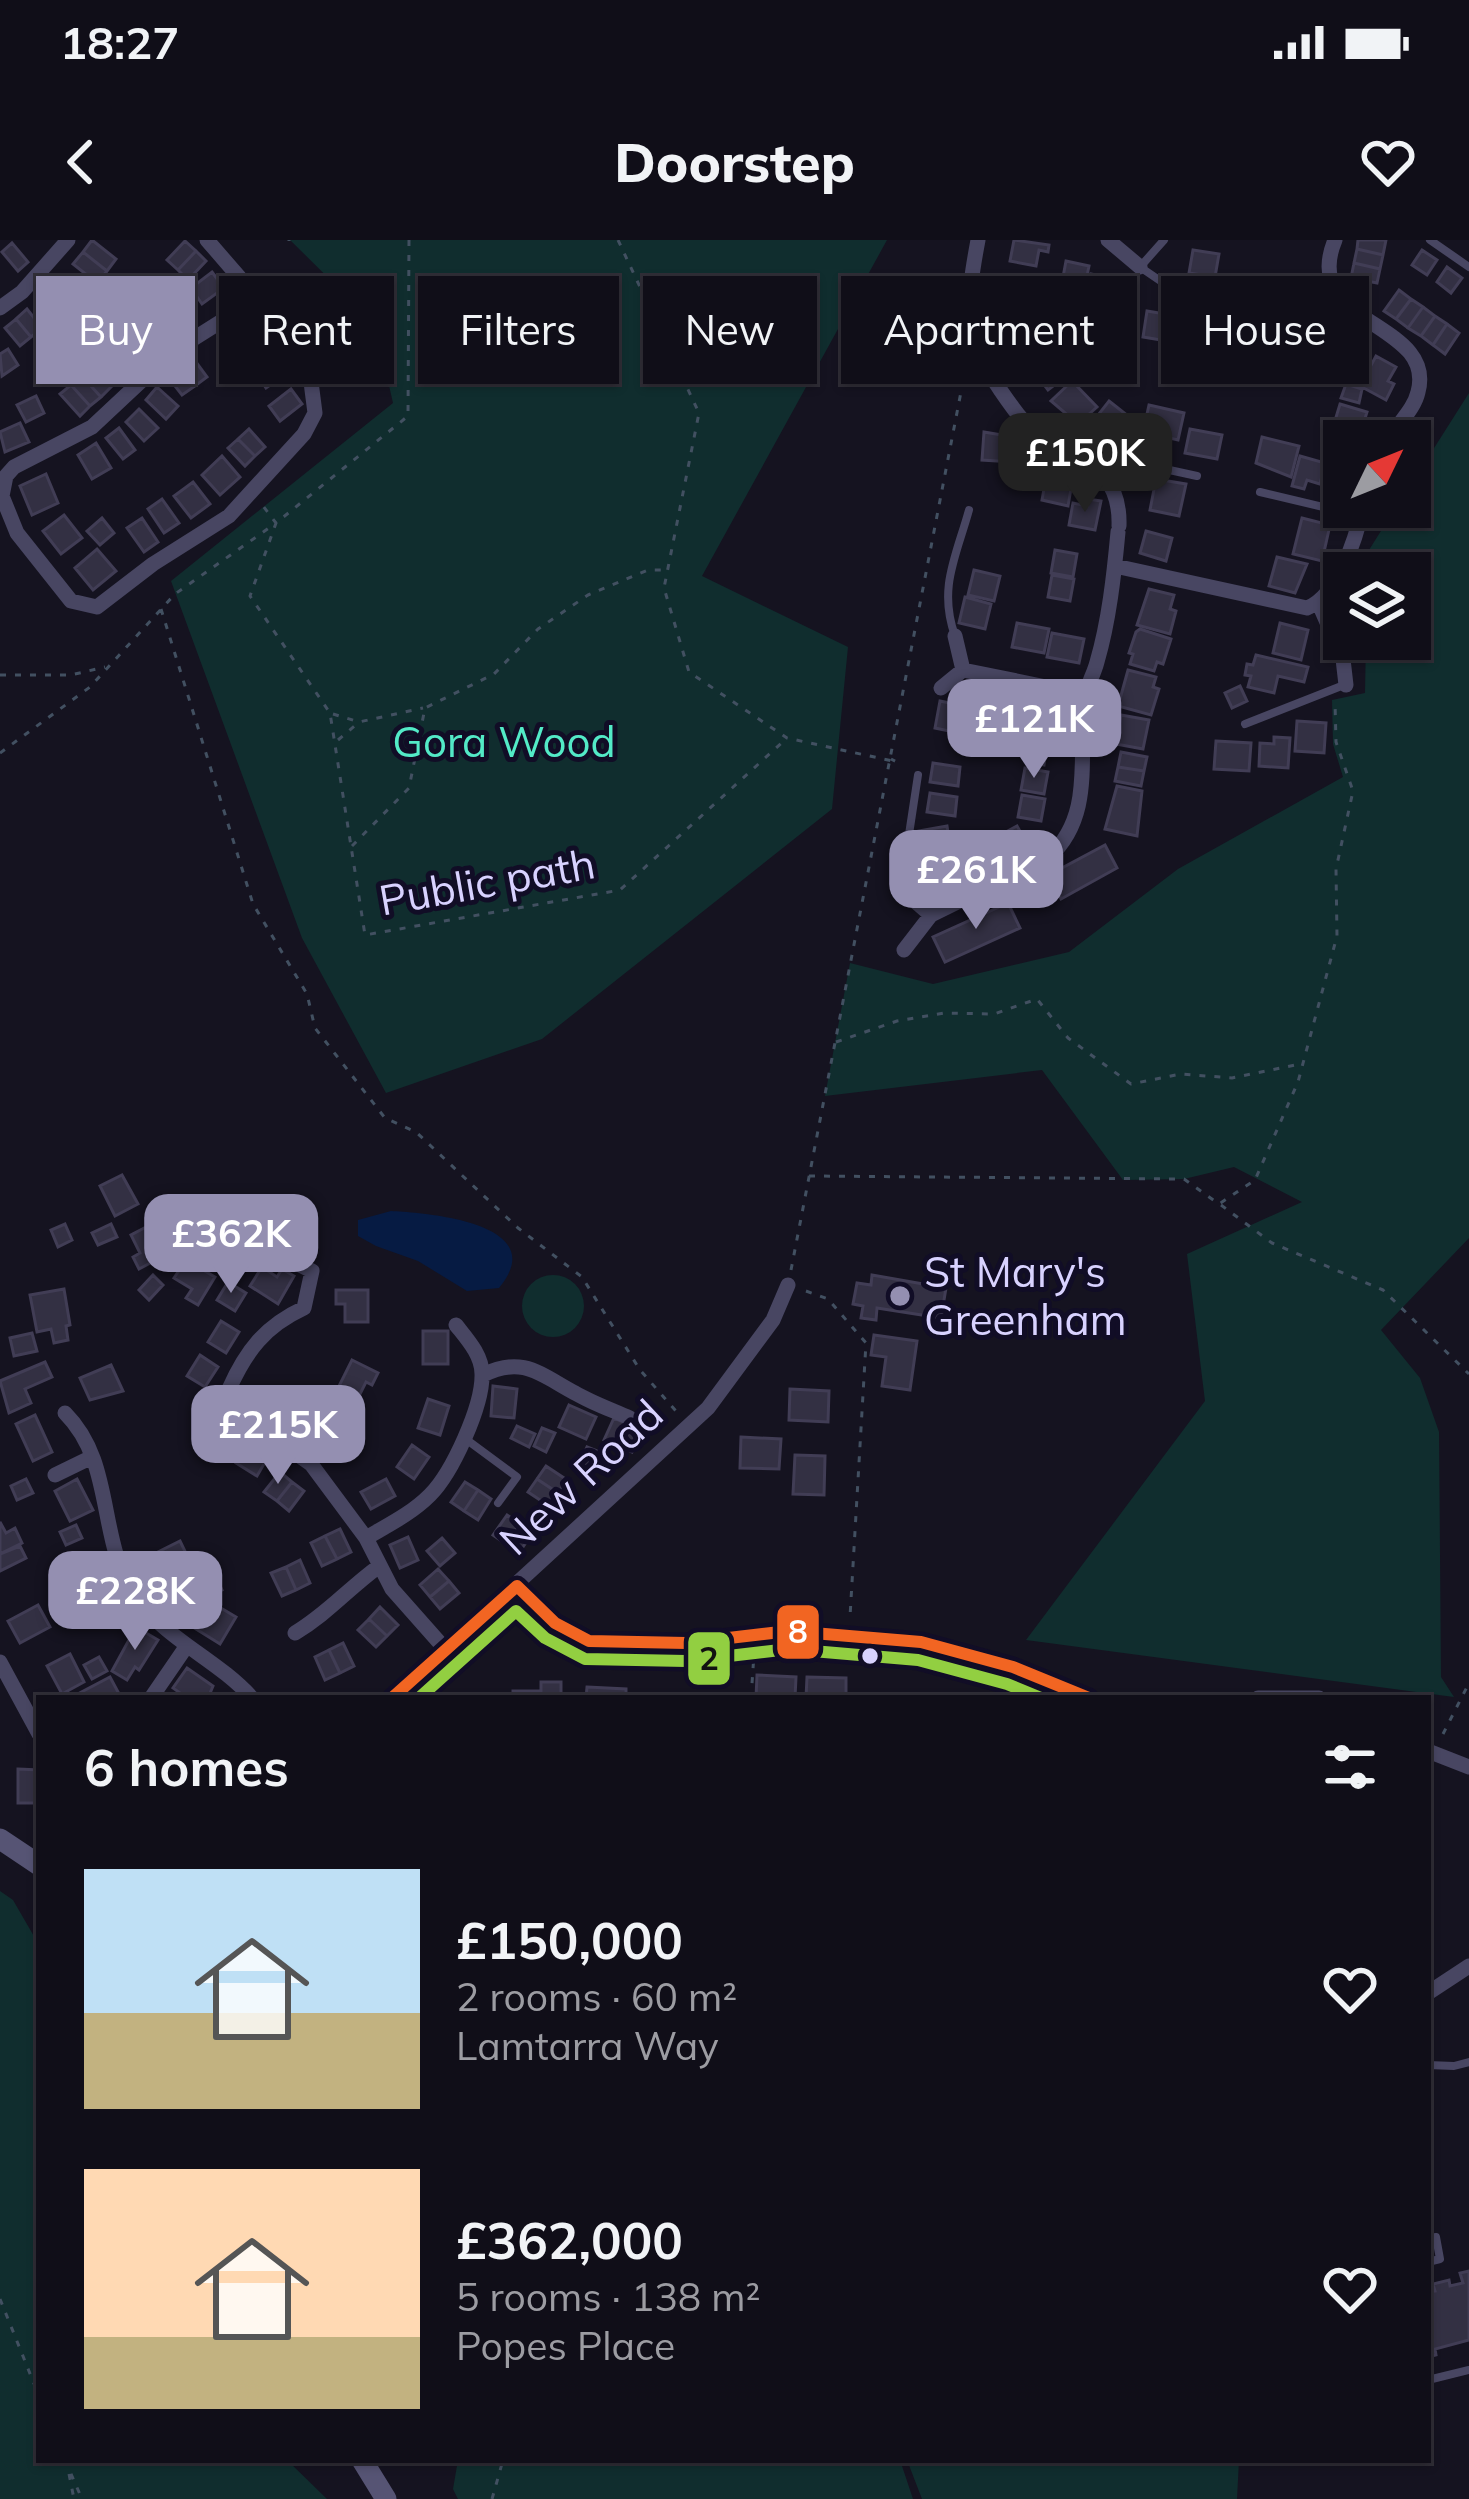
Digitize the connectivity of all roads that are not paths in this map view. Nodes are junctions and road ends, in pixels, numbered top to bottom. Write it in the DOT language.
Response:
graph roads {
  1 [pos="68,240"];
  2 [pos="207,240"];
  3 [pos="978,240"];
  4 [pos="1108,240"];
  5 [pos="1164,240"];
  6 [pos="1335,240"];
  7 [pos="1430,240"];
  8 [pos="1140,267"];
  9 [pos="1469,267"];
  10 [pos="236,276"];
  11 [pos="1161,281"];
  12 [pos="255,300"];
  13 [pos="0,308"];
  14 [pos="1402,420"];
  15 [pos="1138,448"];
  16 [pos="1124,460"];
  17 [pos="1104,476"];
  18 [pos="1197,476"];
  19 [pos="1260,492"];
  20 [pos="1323,504"];
  21 [pos="969,510"];
  22 [pos="1356,528"];
  23 [pos="1114,566"];
  24 [pos="1319,604"];
  25 [pos="955,636"];
  26 [pos="963,670"];
  27 [pos="1340,687"];
  28 [pos="941,688"];
  29 [pos="1085,694"];
  30 [pos="1245,724"];
  31 [pos="918,775"];
  32 [pos="901,889"];
  33 [pos="931,915"];
  34 [pos="904,950"];
  35 [pos="168,1210"];
  36 [pos="788,1285"];
  37 [pos="456,1325"];
  38 [pos="483,1376"];
  39 [pos="65,1413"];
  40 [pos="630,1418"];
  41 [pos="466,1439"];
  42 [pos="92,1456"];
  43 [pos="55,1475"];
  44 [pos="498,1503"];
  45 [pos="366,1538"];
  46 [pos="378,1567"];
  47 [pos="517,1586"];
  48 [pos="131,1590"];
  49 [pos="91,1613"];
  50 [pos="295,1633"];
  51 [pos="186,1647"];
  52 [pos="446,1650"];
  53 [pos="0,1662"];
  54 [pos="153,1695"];
  55 [pos="249,1695"];
  56 [pos="395,1695"];
  57 [pos="1081,1695"];
  58 [pos="36,1728"];
  59 [pos="1431,1752"];
  60 [pos="1469,1767"];
  61 [pos="0,1839"];
  62 [pos="36,1863"];
  63 [pos="1469,1966"];
  64 [pos="1431,1991"];
  65 [pos="1469,2062"];
  66 [pos="1431,2065"];
  67 [pos="1431,2238"];
  68 [pos="1431,2261"];
  69 [pos="1469,2370"];
  70 [pos="1431,2379"];
  71 [pos="364,2463"];
  72 [pos="386,2499"];
  1 -- 13 [label="street"];
  2 -- 10 [label="street"];
  3 -- 17 [label="street"];
  4 -- 8 [label="street"];
  5 -- 8 [label="lane"];
  6 -- 14 [label="street"];
  7 -- 9 [label="lane"];
  8 -- 11 [label="lane"];
  12 -- 12 [label="street"];
  15 -- 16 [label="street"];
  16 -- 17 [label="street"];
  16 -- 18 [label="lane"];
  17 -- 23 [label="street"];
  19 -- 20 [label="lane"];
  21 -- 25 [label="lane"];
  22 -- 24 [label="street"];
  23 -- 24 [label="street"];
  23 -- 29 [label="street"];
  24 -- 27 [label="street"];
  25 -- 26 [label="street"];
  26 -- 28 [label="street"];
  26 -- 29 [label="street"];
  27 -- 30 [label="lane"];
  29 -- 33 [label="street"];
  31 -- 32 [label="lane"];
  32 -- 33 [label="street"];
  33 -- 34 [label="street"];
  35 -- 45 [label="street"];
  36 -- 47 [label="street, New Road"];
  37 -- 38 [label="street"];
  38 -- 40 [label="street"];
  38 -- 41 [label="street"];
  39 -- 42 [label="street"];
  41 -- 44 [label="lane"];
  41 -- 45 [label="street"];
  42 -- 43 [label="street"];
  42 -- 48 [label="street"];
  45 -- 46 [label="street"];
  46 -- 50 [label="street"];
  46 -- 52 [label="street"];
  47 -- 52 [label="street, New Road"];
  47 -- 57 [label="street"];
  48 -- 49 [label="street"];
  48 -- 51 [label="street"];
  51 -- 54 [label="street"];
  51 -- 55 [label="street"];
  52 -- 56 [label="street, New Road"];
  53 -- 58 [label="street"];
  59 -- 60 [label="street"];
  61 -- 62 [label="street"];
  63 -- 64 [label="street"];
  65 -- 66 [label="lane"];
  67 -- 68 [label="lane"];
  69 -- 70 [label="lane"];
  71 -- 72 [label="street"];
}
